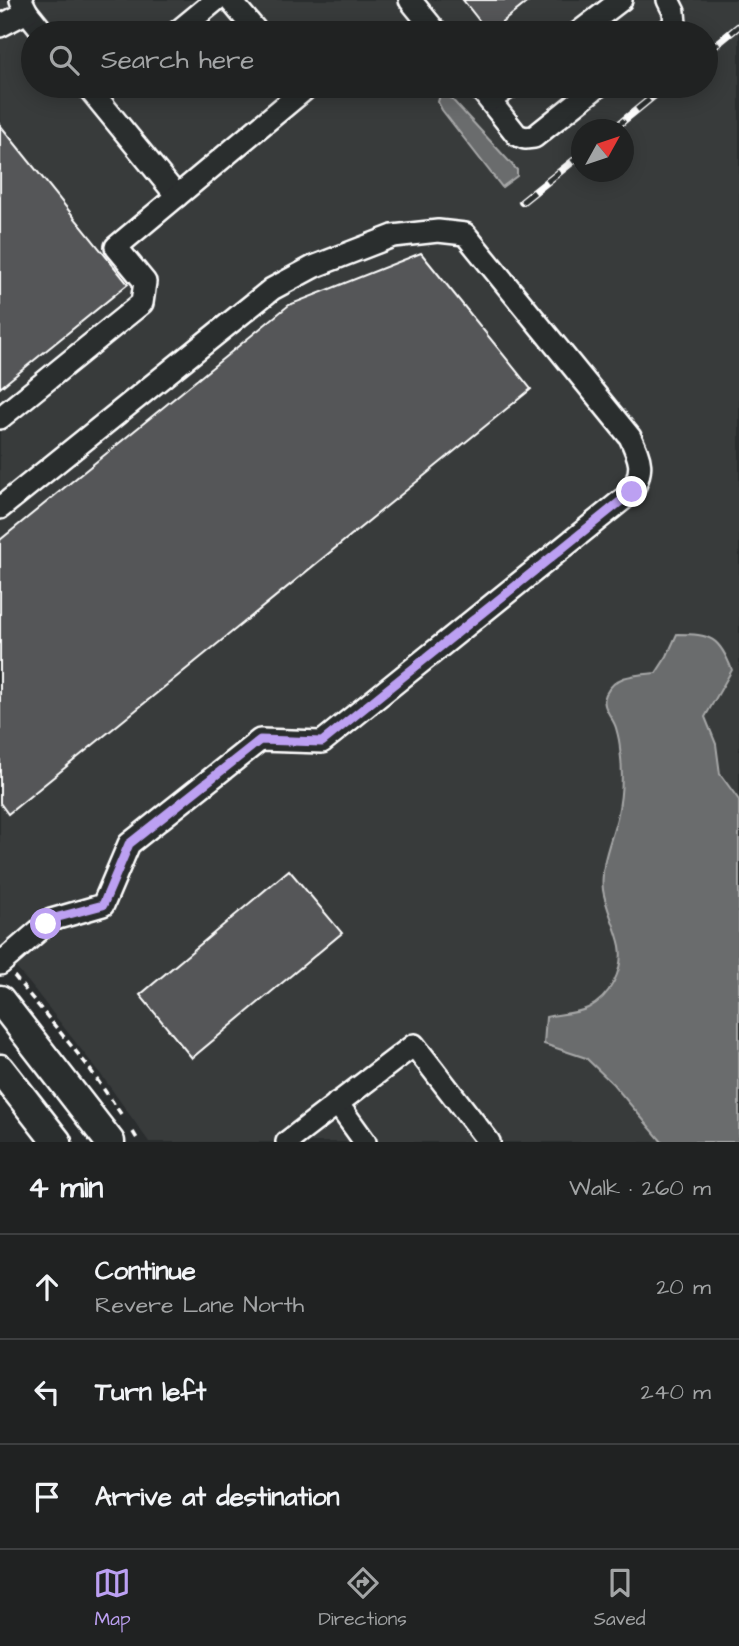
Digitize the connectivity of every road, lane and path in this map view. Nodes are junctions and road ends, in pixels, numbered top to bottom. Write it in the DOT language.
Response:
graph roads {
  1 [pos="216,0"];
  2 [pos="230,0"];
  3 [pos="410,0"];
  4 [pos="621,0"];
  5 [pos="668,0"];
  6 [pos="24,6"];
  7 [pos="35,21"];
  8 [pos="191,21"];
  9 [pos="248,21"];
  10 [pos="427,21"];
  11 [pos="594,21"];
  12 [pos="675,21"];
  13 [pos="0,26"];
  14 [pos="104,98"];
  15 [pos="294,98"];
  16 [pos="488,98"];
  17 [pos="583,98"];
  18 [pos="177,196"];
  19 [pos="0,418"];
  20 [pos="0,508"];
  21 [pos="0,964"];
  22 [pos="12,993"];
  23 [pos="0,1069"];
  24 [pos="337,1103"];
  25 [pos="122,1131"];
  26 [pos="57,1142"];
  27 [pos="139,1142"];
  28 [pos="287,1142"];
  29 [pos="365,1142"];
  30 [pos="489,1142"];
  1 -- 8 [label="street"];
  2 -- 9 [label="street"];
  3 -- 10 [label="street"];
  4 -- 11 [label="street"];
  5 -- 12 [label="street"];
  6 -- 7 [label="street"];
  6 -- 13 [label="street"];
  14 -- 18 [label="street"];
  15 -- 18 [label="street"];
  16 -- 17 [label="street"];
  18 -- 19 [label="street"];
  20 -- 21 [label="street"];
  22 -- 25 [label="main road"];
  22 -- 25 [label="path"];
  23 -- 26 [label="main road"];
  24 -- 28 [label="street"];
  24 -- 29 [label="street"];
  24 -- 30 [label="street"];
  25 -- 27 [label="path"];
}
